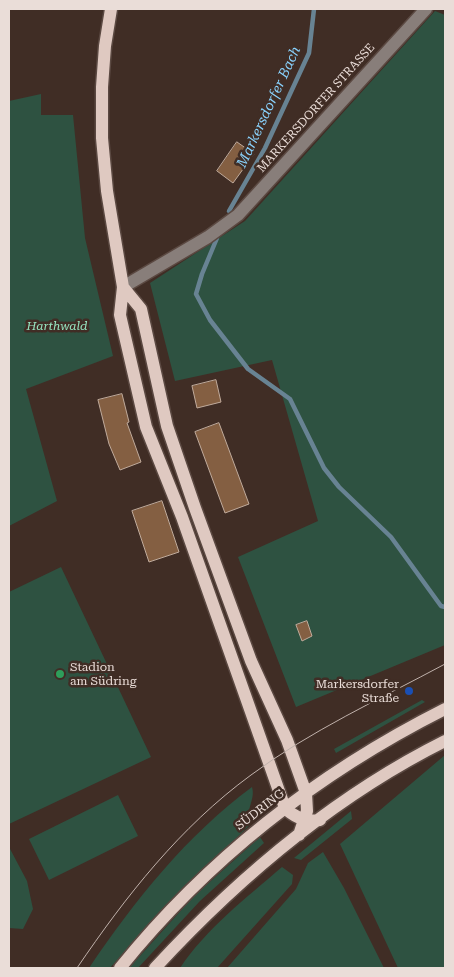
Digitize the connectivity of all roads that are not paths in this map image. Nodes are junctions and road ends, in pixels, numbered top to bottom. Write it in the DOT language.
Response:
graph roads {
  1 [pos="111,9"];
  2 [pos="426,9"];
  3 [pos="123,287"];
  4 [pos="445,709"];
  5 [pos="445,741"];
  6 [pos="306,793"];
  7 [pos="285,808"];
  8 [pos="305,820"];
  9 [pos="320,820"];
  10 [pos="299,835"];
  11 [pos="120,968"];
  12 [pos="155,968"];
  1 -- 3 [label="main road"];
  2 -- 3 [label="street, MARKERSDORFER STRASSE"];
  3 -- 6 [label="main road"];
  3 -- 7 [label="main road"];
  4 -- 6 [label="main road, SÜDRING"];
  5 -- 9 [label="main road"];
  6 -- 7 [label="main road, SÜDRING"];
  6 -- 8 [label="main road"];
  7 -- 8 [label="main road"];
  7 -- 11 [label="main road, SÜDRING"];
  8 -- 9 [label="main road"];
  8 -- 10 [label="main road"];
  9 -- 10 [label="main road"];
  10 -- 12 [label="main road"];
}
